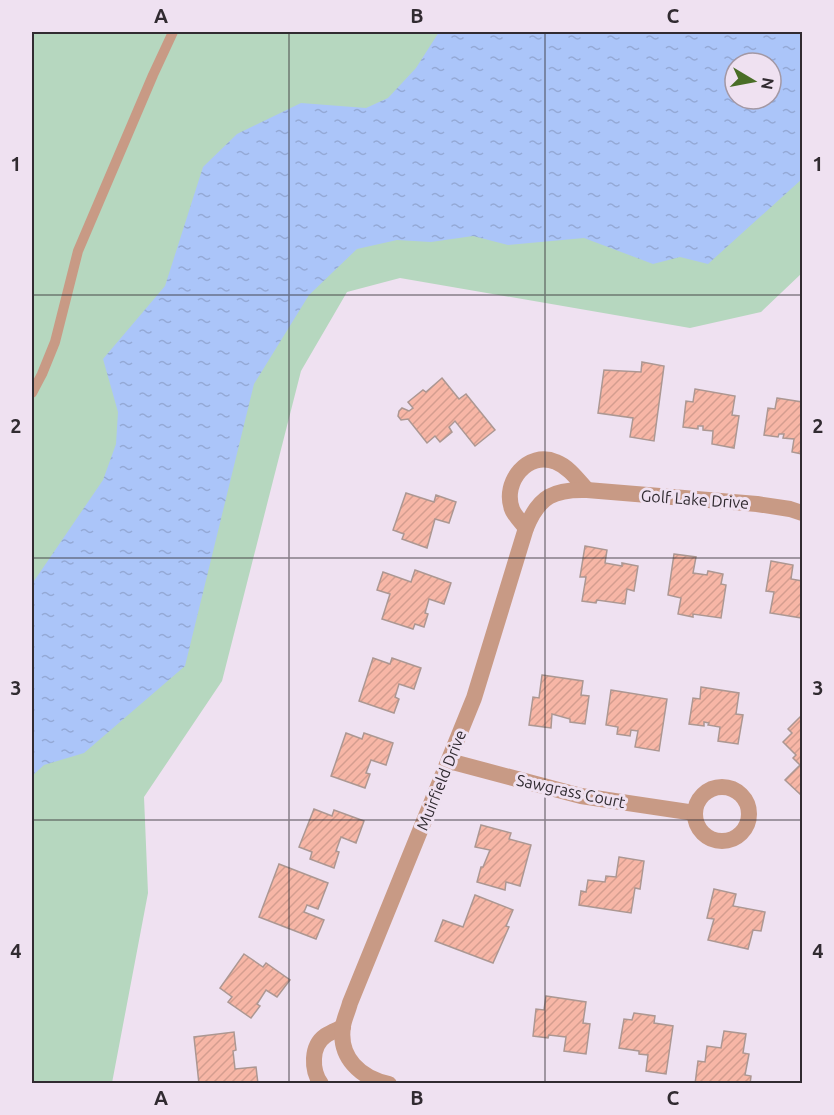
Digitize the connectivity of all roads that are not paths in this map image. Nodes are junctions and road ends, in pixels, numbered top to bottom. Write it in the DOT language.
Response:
graph roads {
  1 [pos="173,32"];
  2 [pos="32,393"];
  3 [pos="587,490"];
  4 [pos="802,513"];
  5 [pos="526,528"];
  6 [pos="449,761"];
  7 [pos="695,813"];
  8 [pos="343,1027"];
  9 [pos="321,1083"];
  10 [pos="386,1083"];
  1 -- 2 [label="lane"];
  3 -- 4 [label="street, Golf Lake Drive"];
  3 -- 5 [label="street, Muirfield Drive"];
  3 -- 5 [label="street"];
  5 -- 6 [label="street, Muirfield Drive"];
  6 -- 7 [label="street, Sawgrass Court"];
  6 -- 8 [label="street, Muirfield Drive"];
  8 -- 9 [label="street"];
  8 -- 10 [label="street, Muirfield Drive"];
}
